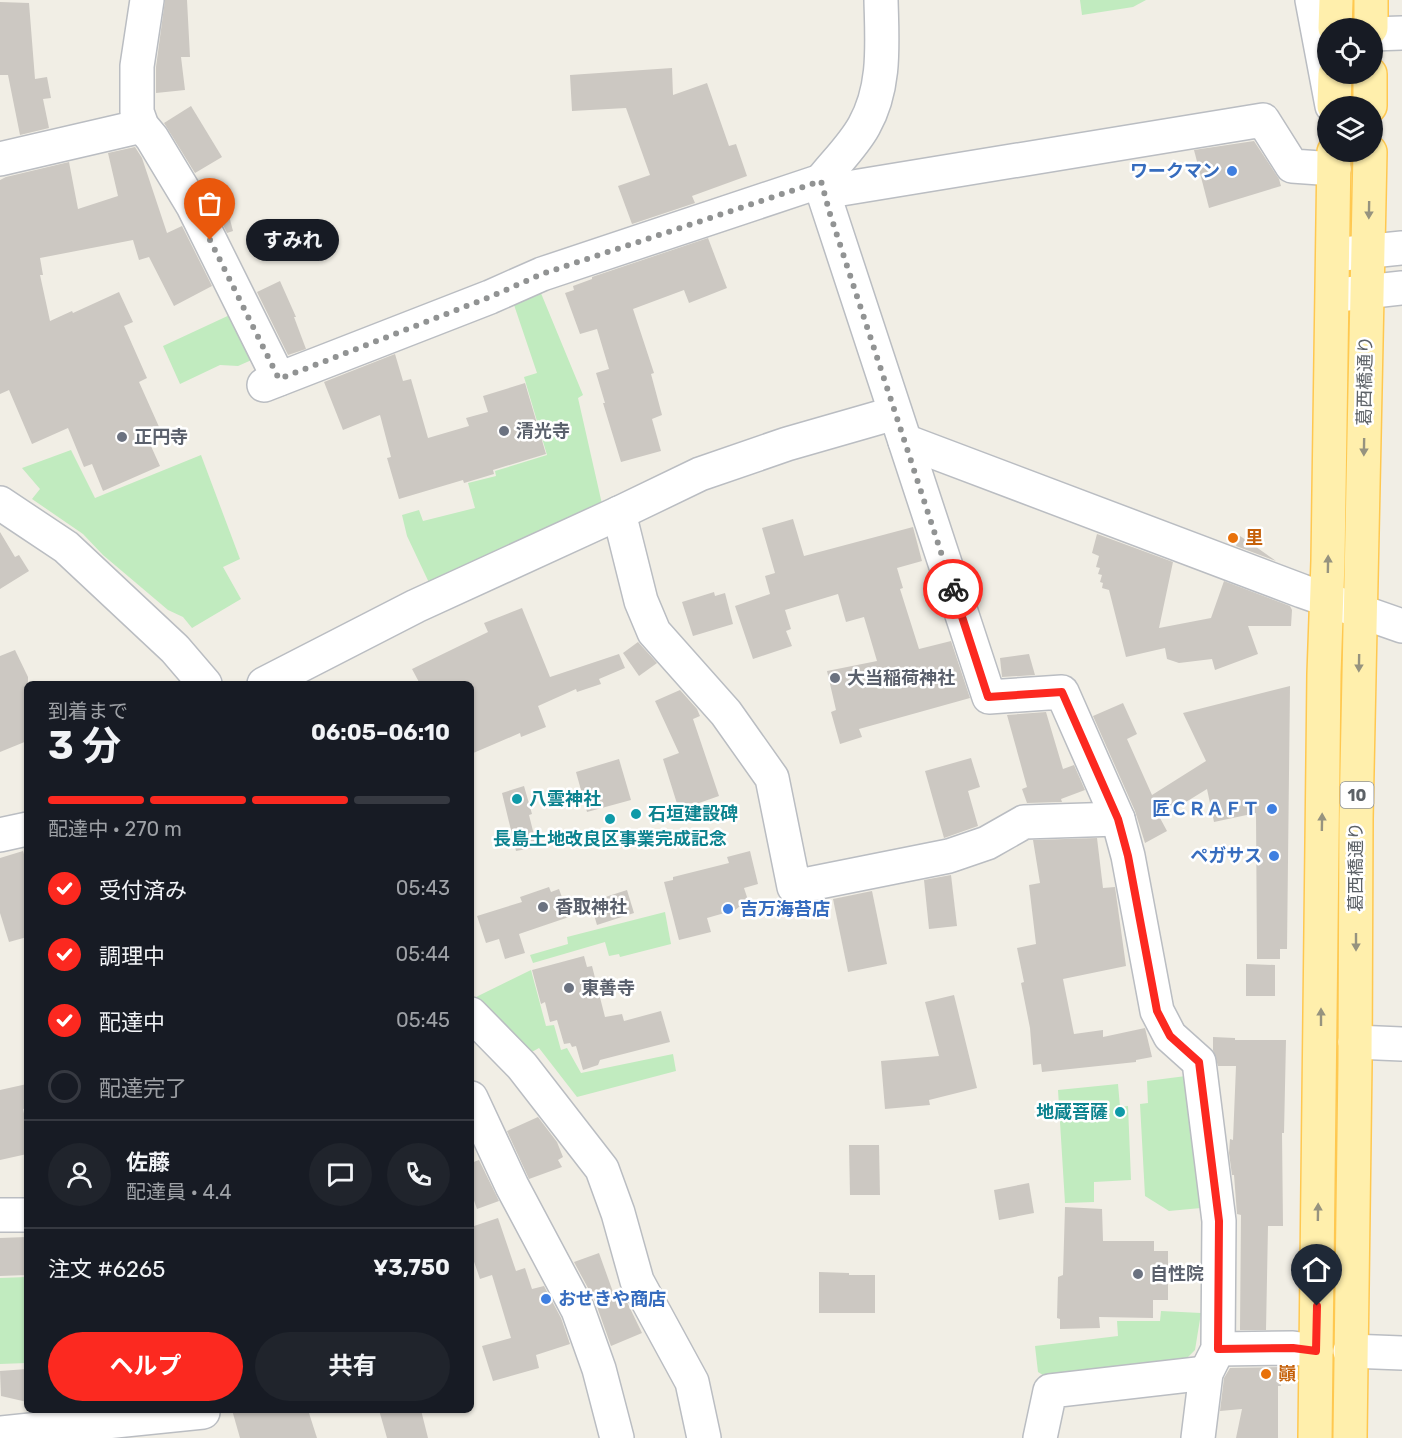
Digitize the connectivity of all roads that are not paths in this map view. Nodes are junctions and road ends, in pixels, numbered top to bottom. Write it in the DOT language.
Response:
graph roads {
  1 [pos="147,0"];
  2 [pos="881,0"];
  3 [pos="1312,0"];
  4 [pos="1336,0"];
  5 [pos="1371,0"];
  6 [pos="1335,18"];
  7 [pos="1371,18"];
  8 [pos="1402,33"];
  9 [pos="1383,34"];
  10 [pos="1331,96"];
  11 [pos="142,126"];
  12 [pos="0,159"];
  13 [pos="1320,162"];
  14 [pos="1334,162"];
  15 [pos="1370,162"];
  16 [pos="822,186"];
  17 [pos="1402,248"];
  18 [pos="1368,252"];
  19 [pos="1333,255"];
  20 [pos="1402,288"];
  21 [pos="1367,292"];
  22 [pos="1332,295"];
  23 [pos="900,427"];
  24 [pos="0,503"];
  25 [pos="619,513"];
  26 [pos="1327,600"];
  27 [pos="1360,611"];
  28 [pos="1402,626"];
  29 [pos="203,681"];
  30 [pos="270,681"];
  31 [pos="1118,819"];
  32 [pos="24,831"];
  33 [pos="0,835"];
  34 [pos="474,1017"];
  35 [pos="1355,1042"];
  36 [pos="1402,1044"];
  37 [pos="474,1104"];
  38 [pos="0,1215"];
  39 [pos="24,1215"];
  40 [pos="1316,1351"];
  41 [pos="1350,1351"];
  42 [pos="1402,1353"];
  43 [pos="1212,1361"];
  44 [pos="206,1420"];
  45 [pos="0,1434"];
  46 [pos="617,1438"];
  47 [pos="704,1438"];
  48 [pos="1040,1438"];
  49 [pos="1198,1438"];
  50 [pos="1315,1438"];
  51 [pos="1350,1438"];
  1 -- 11 [label="street"];
  2 -- 16 [label="street"];
  3 -- 10 [label="street"];
  4 -- 6 [label="main road"];
  5 -- 7 [label="main road"];
  8 -- 9 [label="street"];
  11 -- 12 [label="street"];
  11 -- 16 [label="street"];
  13 -- 16 [label="street"];
  14 -- 19 [label="main road, 葛西橋通り / 10"];
  15 -- 18 [label="main road, 葛西橋通り / 10, one-way"];
  16 -- 23 [label="street"];
  17 -- 18 [label="street"];
  18 -- 19 [label="street"];
  18 -- 21 [label="main road, 葛西橋通り / 10"];
  19 -- 22 [label="main road, 葛西橋通り / 10"];
  20 -- 21 [label="street"];
  21 -- 22 [label="street"];
  21 -- 27 [label="main road, 葛西橋通り / 10, one-way"];
  26 -- 22 [label="main road, 葛西橋通り / 10, one-way"];
  23 -- 25 [label="street"];
  23 -- 26 [label="street"];
  23 -- 31 [label="street"];
  24 -- 29 [label="street"];
  25 -- 30 [label="street"];
  25 -- 31 [label="street"];
  26 -- 27 [label="street"];
  40 -- 26 [label="main road, 葛西橋通り / 10, one-way"];
  27 -- 28 [label="street"];
  27 -- 35 [label="main road, 葛西橋通り / 10, one-way"];
  31 -- 43 [label="street"];
  32 -- 33 [label="street"];
  34 -- 47 [label="street"];
  35 -- 36 [label="street"];
  35 -- 41 [label="main road, 葛西橋通り / 10"];
  37 -- 46 [label="street"];
  38 -- 39 [label="street"];
  40 -- 43 [label="street"];
  40 -- 50 [label="main road, 葛西橋通り / 10"];
  41 -- 42 [label="street"];
  41 -- 51 [label="main road, 葛西橋通り / 10"];
  43 -- 48 [label="street"];
  43 -- 49 [label="street"];
  44 -- 45 [label="street"];
}
